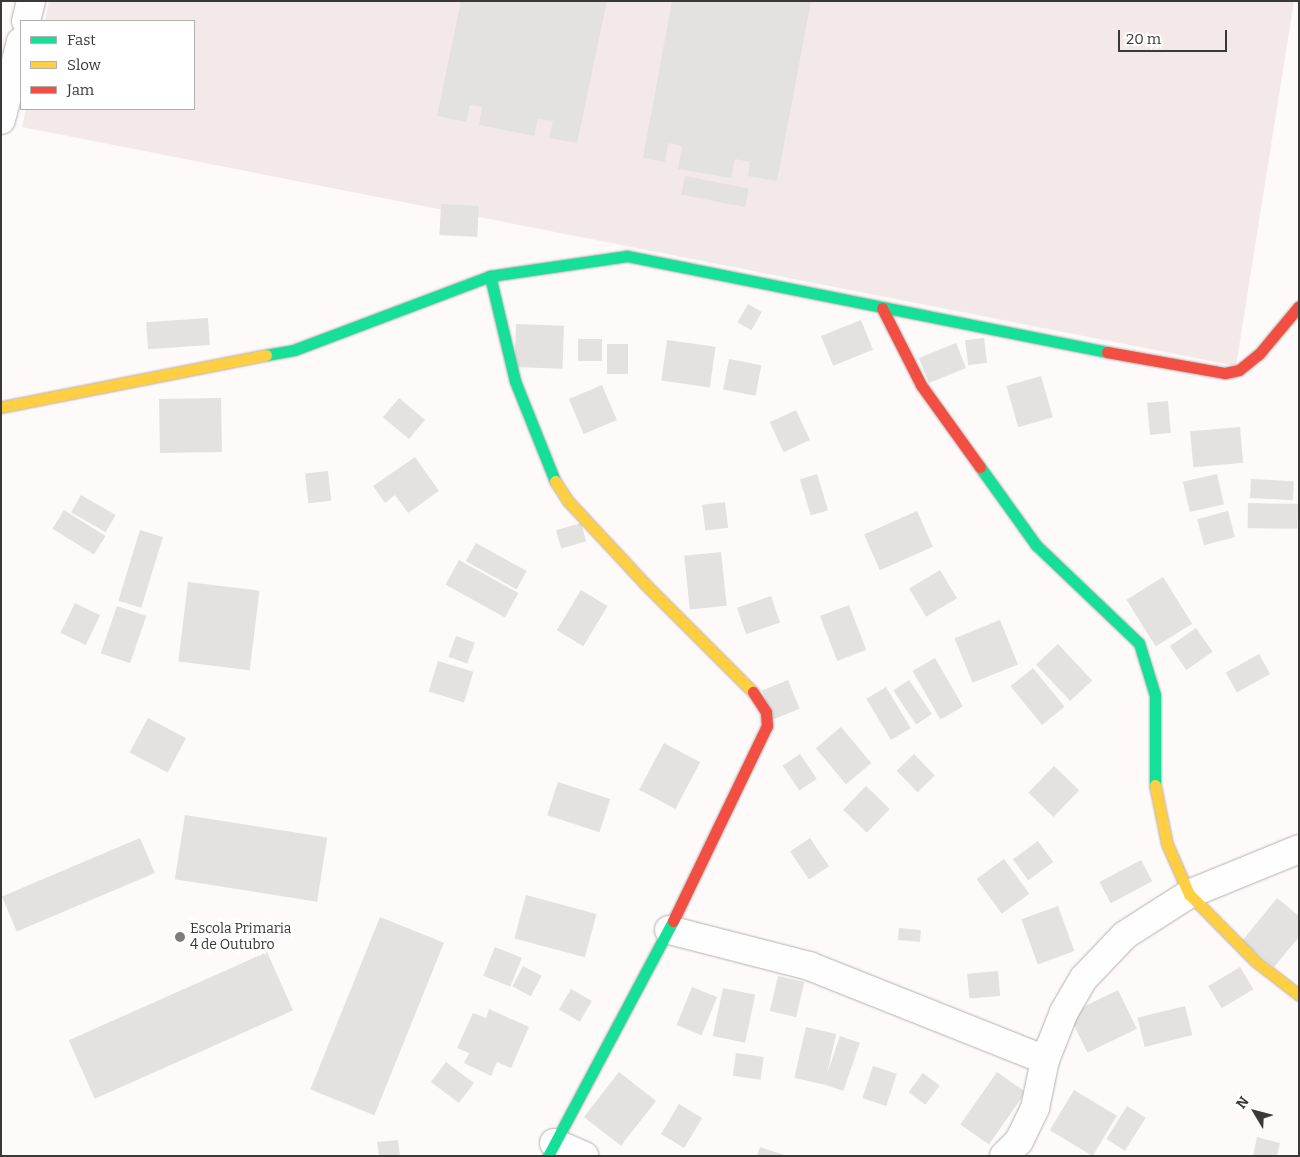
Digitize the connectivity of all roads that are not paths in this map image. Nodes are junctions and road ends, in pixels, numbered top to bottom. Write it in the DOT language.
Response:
graph roads {
  1 [pos="31,1"];
  2 [pos="26,20"];
  3 [pos="20,44"];
  4 [pos="5,90"];
  5 [pos="1,120"];
  6 [pos="490,276"];
  7 [pos="1299,306"];
  8 [pos="882,308"];
  9 [pos="1,407"];
  10 [pos="1299,849"];
  11 [pos="1189,894"];
  12 [pos="669,930"];
  13 [pos="1299,995"];
  14 [pos="1045,1060"];
  15 [pos="551,1150"];
  16 [pos="584,1156"];
  17 [pos="1004,1156"];
  1 -- 2 [label="street"];
  3 -- 4 [label="street"];
  4 -- 5 [label="street"];
  6 -- 8 [label="street"];
  6 -- 9 [label="street"];
  6 -- 12 [label="street"];
  7 -- 8 [label="street"];
  8 -- 11 [label="street"];
  10 -- 11 [label="street"];
  11 -- 13 [label="street"];
  11 -- 14 [label="street"];
  12 -- 14 [label="street"];
  12 -- 15 [label="street"];
  14 -- 17 [label="street"];
  15 -- 16 [label="street"];
}
